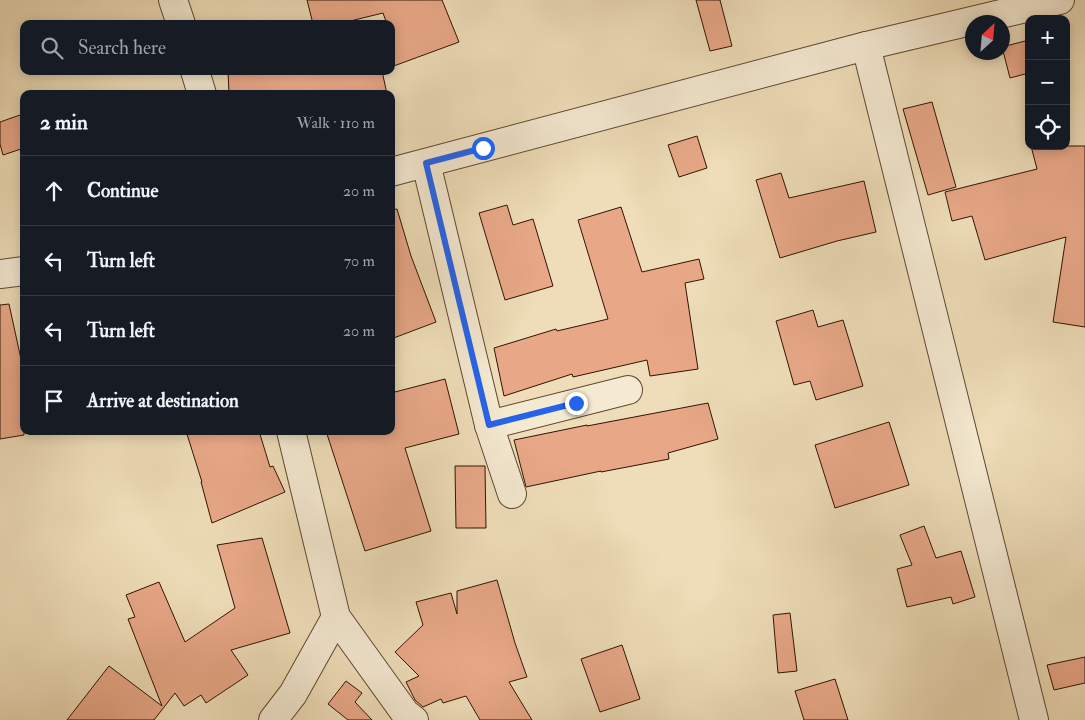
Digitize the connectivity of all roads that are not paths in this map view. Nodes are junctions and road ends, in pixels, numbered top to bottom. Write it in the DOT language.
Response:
graph roads {
  1 [pos="173,0"];
  2 [pos="1060,0"];
  3 [pos="179,20"];
  4 [pos="866,46"];
  5 [pos="196,75"];
  6 [pos="201,90"];
  7 [pos="426,163"];
  8 [pos="395,171"];
  9 [pos="20,272"];
  10 [pos="0,274"];
  11 [pos="628,390"];
  12 [pos="489,425"];
  13 [pos="292,435"];
  14 [pos="512,494"];
  15 [pos="336,617"];
  16 [pos="273,720"];
  17 [pos="414,720"];
  18 [pos="1034,720"];
  1 -- 3 [label="street"];
  2 -- 4 [label="street"];
  4 -- 7 [label="street"];
  4 -- 18 [label="street"];
  5 -- 6 [label="street"];
  7 -- 8 [label="street"];
  7 -- 12 [label="street"];
  9 -- 10 [label="street"];
  11 -- 12 [label="street"];
  12 -- 14 [label="street"];
  13 -- 15 [label="street"];
  15 -- 16 [label="street"];
  15 -- 17 [label="street"];
}
